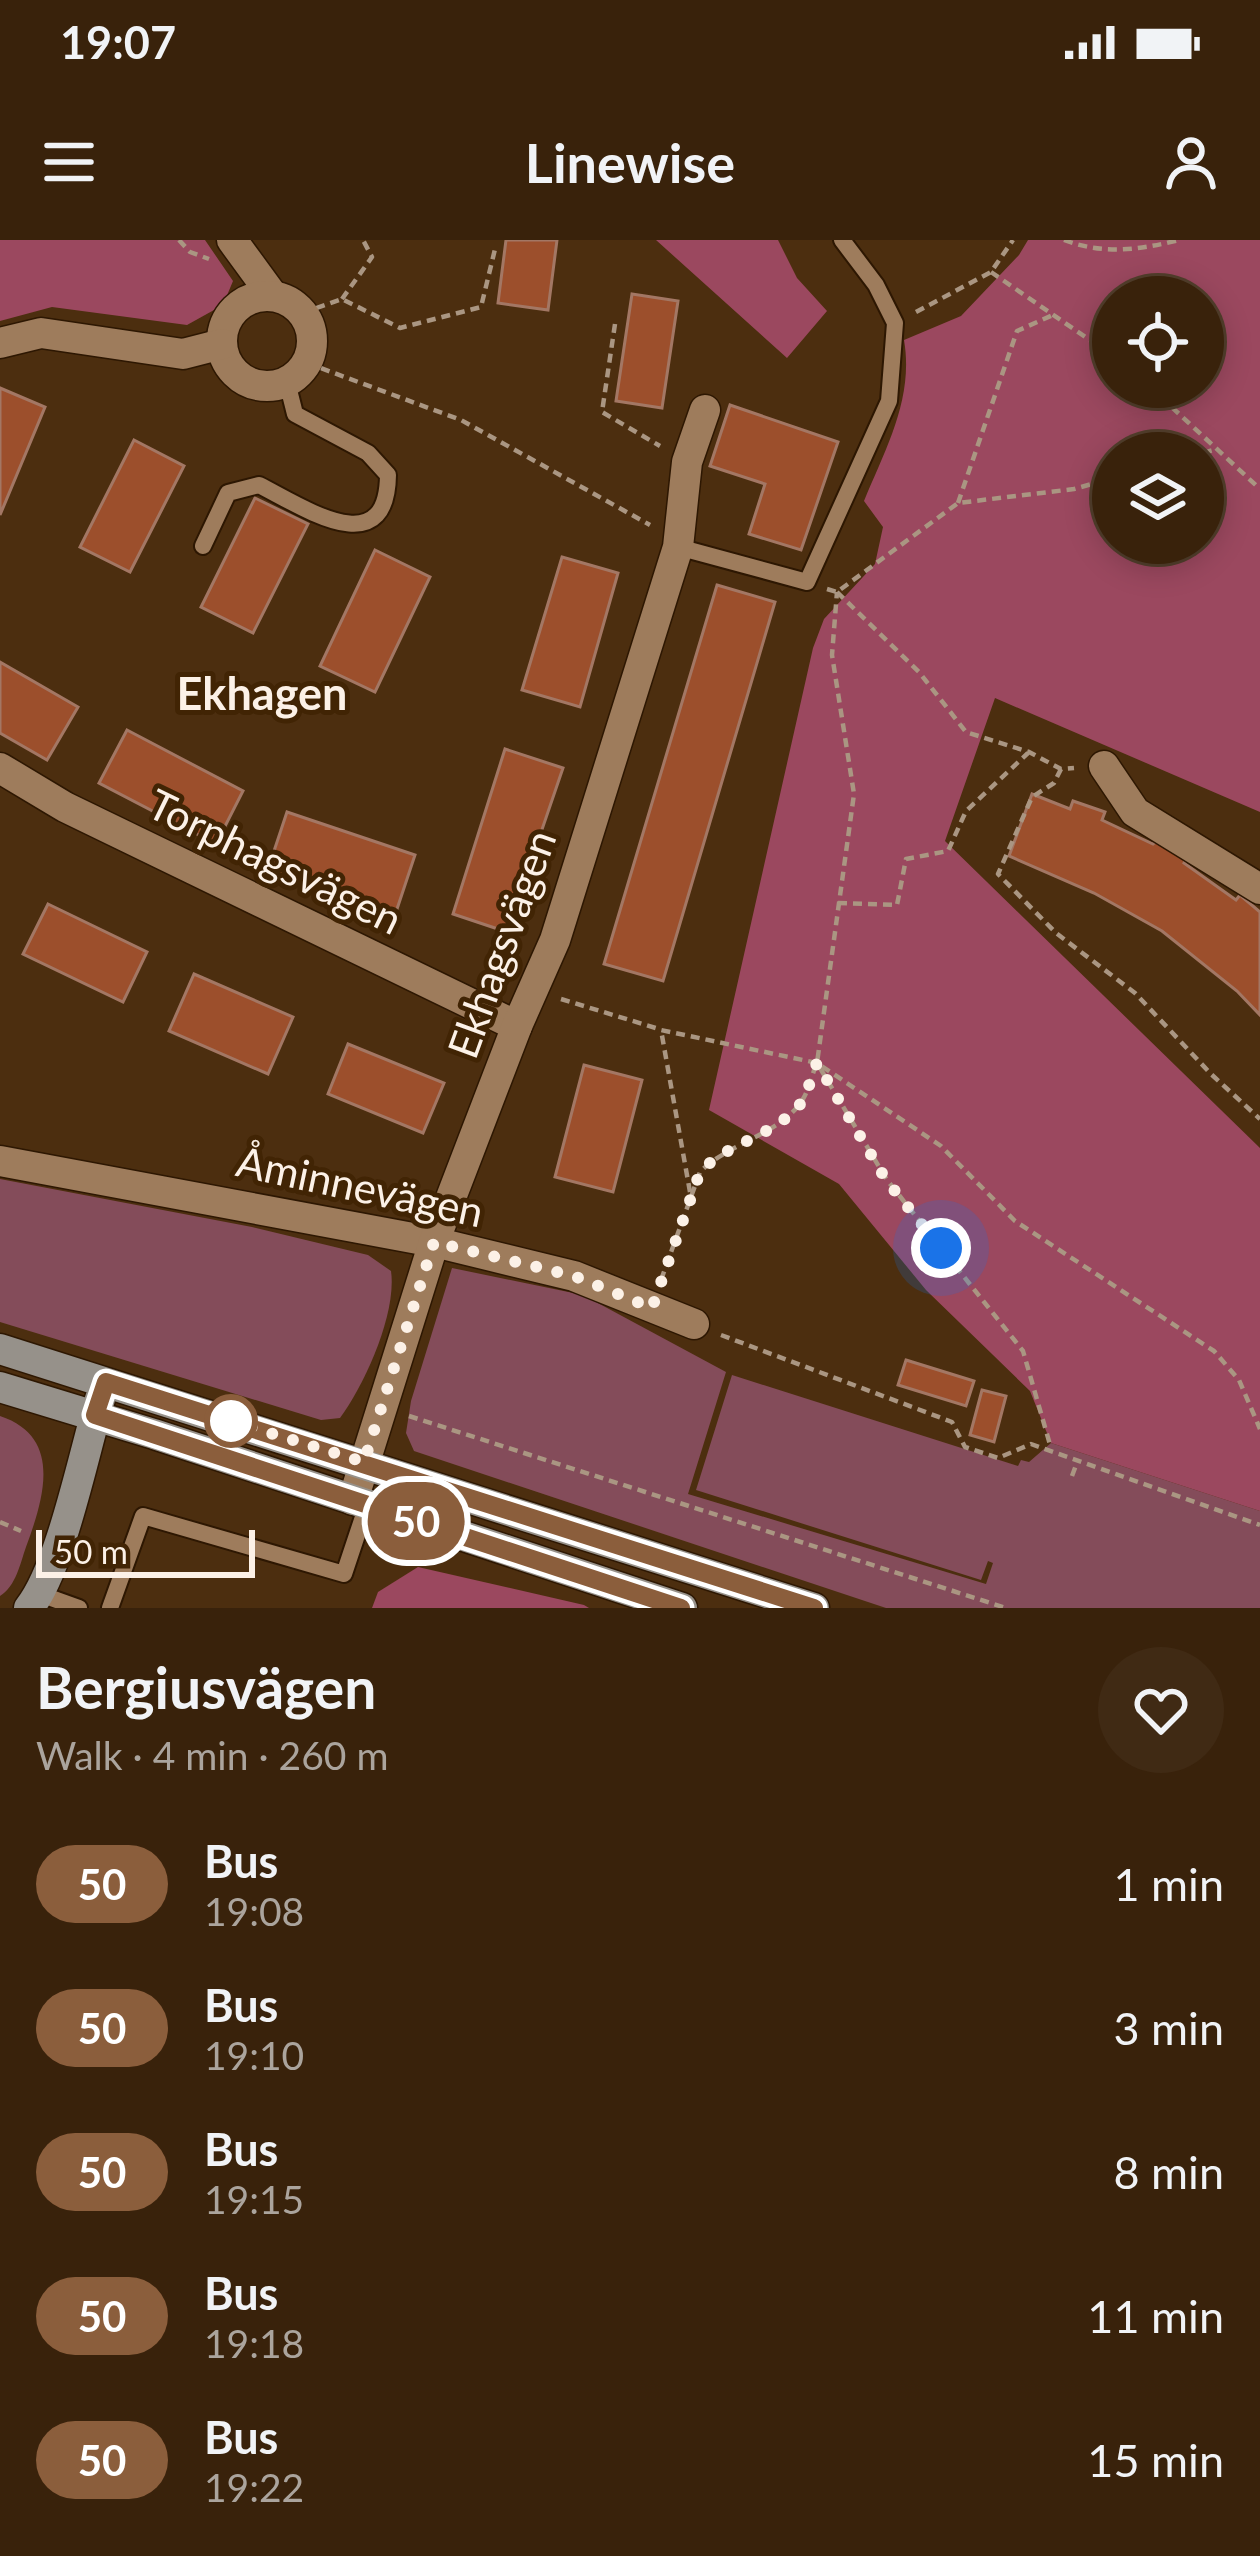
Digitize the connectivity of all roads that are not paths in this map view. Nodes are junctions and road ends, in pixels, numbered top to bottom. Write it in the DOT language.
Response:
graph roads {
  1 [pos="232,240"];
  2 [pos="842,240"];
  3 [pos="274,296"];
  4 [pos="0,343"];
  5 [pos="222,344"];
  6 [pos="297,372"];
  7 [pos="705,410"];
  8 [pos="203,546"];
  9 [pos="678,547"];
  10 [pos="1104,766"];
  11 [pos="0,768"];
  12 [pos="1260,889"];
  13 [pos="517,1026"];
  14 [pos="0,1161"];
  15 [pos="434,1242"];
  16 [pos="694,1324"];
  17 [pos="0,1349"];
  18 [pos="106,1382"];
  19 [pos="0,1388"];
  20 [pos="95,1415"];
  21 [pos="364,1462"];
  22 [pos="360,1502"];
  23 [pos="35,1601"];
  24 [pos="79,1608"];
  25 [pos="110,1608"];
  26 [pos="682,1608"];
  27 [pos="814,1608"];
  1 -- 3 [label="street"];
  2 -- 9 [label="lane"];
  3 -- 5 [label="street"];
  3 -- 6 [label="street"];
  4 -- 5 [label="street"];
  5 -- 6 [label="street"];
  6 -- 8 [label="lane"];
  7 -- 9 [label="street, Ekhagsvägen"];
  9 -- 13 [label="street, Ekhagsvägen"];
  10 -- 12 [label="street"];
  11 -- 13 [label="street, Torphagsvägen"];
  13 -- 15 [label="street, Ekhagsvägen"];
  14 -- 15 [label="street, Åminnevägen"];
  15 -- 16 [label="street, Åminnevägen"];
  15 -- 21 [label="street, Ekhagsvägen"];
  17 -- 18 [label="street"];
  18 -- 20 [label="street"];
  18 -- 21 [label="street"];
  19 -- 20 [label="street"];
  20 -- 22 [label="street"];
  20 -- 23 [label="street"];
  21 -- 22 [label="street, Ekhagsvägen"];
  21 -- 27 [label="street"];
  22 -- 25 [label="lane"];
  22 -- 26 [label="street"];
  23 -- 24 [label="lane"];
}
